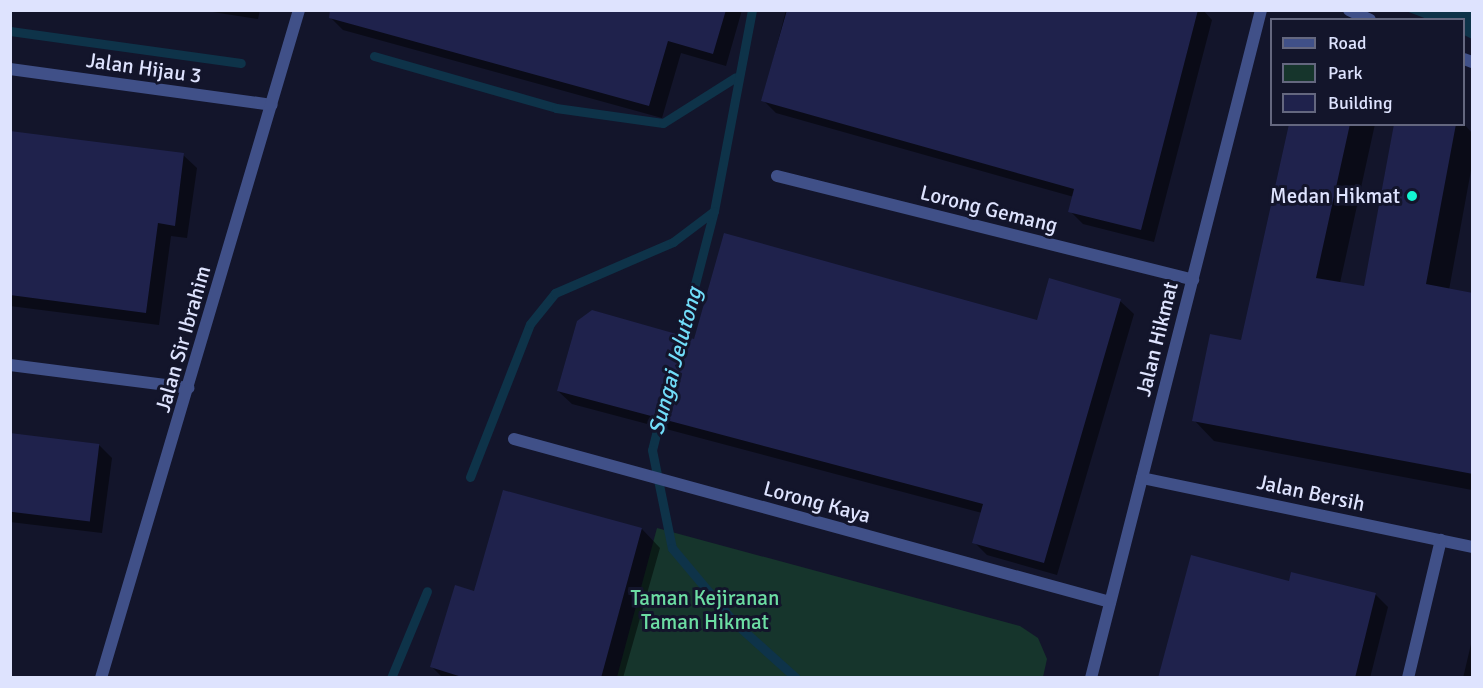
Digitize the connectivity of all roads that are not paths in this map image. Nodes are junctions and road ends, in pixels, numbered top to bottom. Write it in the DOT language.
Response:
graph roads {
  1 [pos="299,10"];
  2 [pos="1261,10"];
  3 [pos="1349,10"];
  4 [pos="1366,18"];
  5 [pos="10,69"];
  6 [pos="272,105"];
  7 [pos="777,176"];
  8 [pos="1193,280"];
  9 [pos="10,365"];
  10 [pos="189,388"];
  11 [pos="514,439"];
  12 [pos="1142,478"];
  13 [pos="1441,540"];
  14 [pos="1473,547"];
  15 [pos="1110,602"];
  16 [pos="101,678"];
  17 [pos="1091,678"];
  18 [pos="1408,678"];
  1 -- 6 [label="street, Jalan Sir Ibrahim"];
  2 -- 8 [label="street, Jalan Hikmat"];
  3 -- 4 [label="street"];
  5 -- 6 [label="street, Jalan Hijau 3"];
  6 -- 10 [label="street, Jalan Sir Ibrahim"];
  7 -- 8 [label="street, Lorong Gemang"];
  8 -- 12 [label="street, Jalan Hikmat"];
  9 -- 10 [label="street"];
  10 -- 16 [label="street, Jalan Sir Ibrahim"];
  11 -- 15 [label="street, Lorong Kaya"];
  12 -- 13 [label="street, Jalan Bersih"];
  12 -- 15 [label="street, Jalan Hikmat"];
  13 -- 14 [label="street, Jalan Bersih"];
  13 -- 18 [label="street"];
  15 -- 17 [label="street, Jalan Hikmat"];
}
